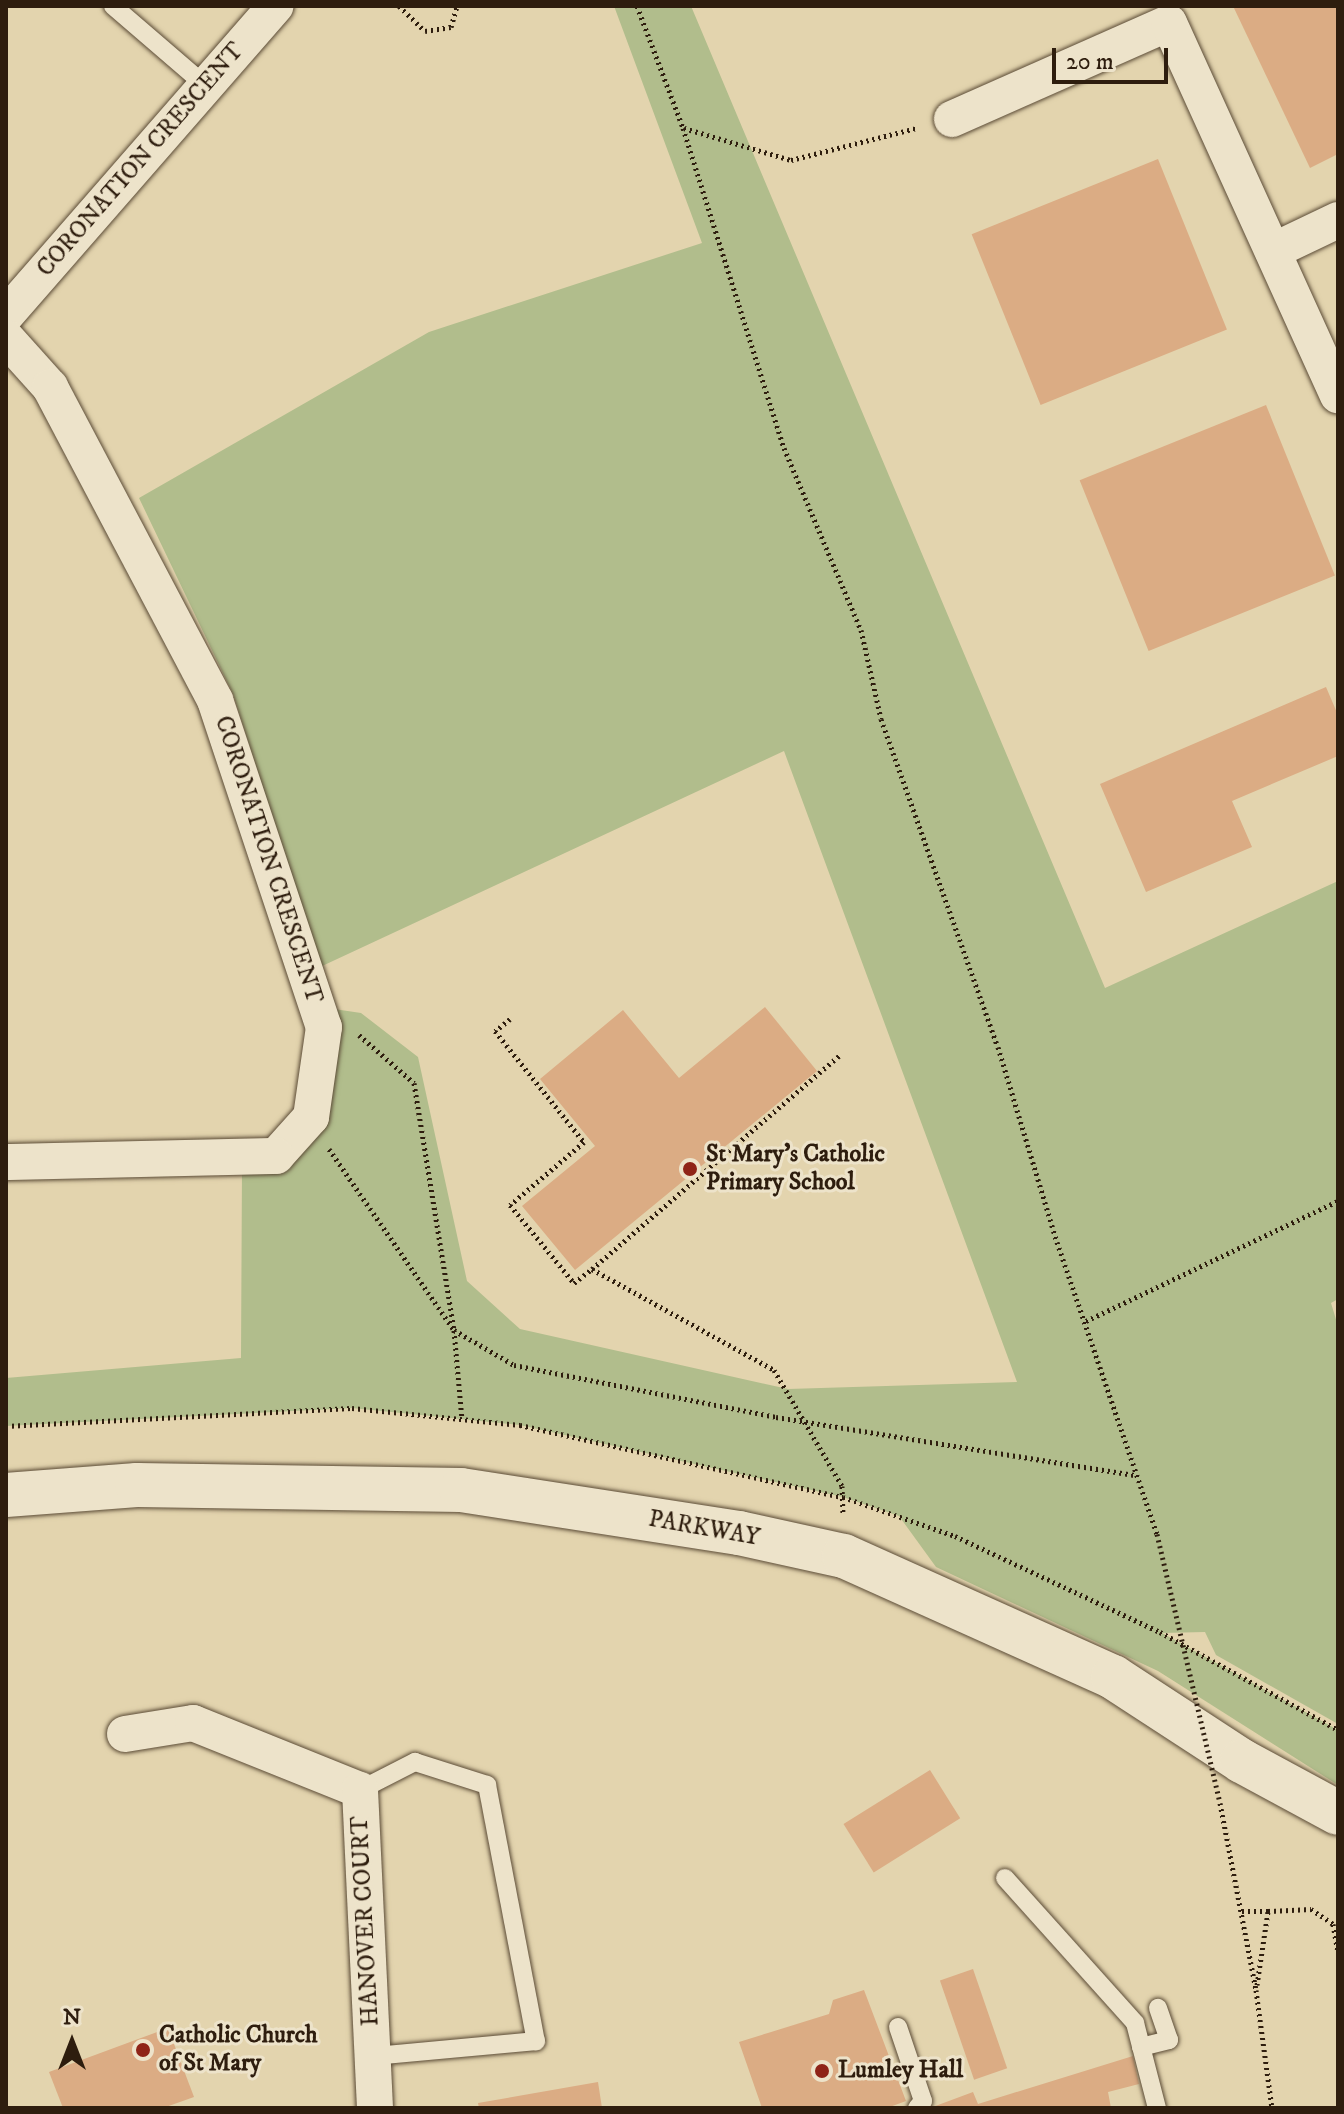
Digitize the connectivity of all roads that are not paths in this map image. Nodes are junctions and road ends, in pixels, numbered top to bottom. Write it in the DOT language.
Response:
graph roads {
  1 [pos="113,6"];
  2 [pos="276,6"];
  3 [pos="206,86"];
  4 [pos="952,119"];
  5 [pos="1338,220"];
  6 [pos="1273,251"];
  7 [pos="6,315"];
  8 [pos="6,338"];
  9 [pos="1334,378"];
  10 [pos="6,1162"];
  11 [pos="6,1495"];
  12 [pos="125,1734"];
  13 [pos="360,1790"];
  14 [pos="1338,1813"];
  15 [pos="1005,1878"];
  16 [pos="1158,2008"];
  17 [pos="898,2027"];
  18 [pos="1141,2047"];
  19 [pos="374,2056"];
  20 [pos="375,2108"];
  21 [pos="917,2108"];
  22 [pos="1157,2108"];
  1 -- 3 [label="lane"];
  2 -- 3 [label="street, CORONATION CRESCENT"];
  3 -- 7 [label="street, CORONATION CRESCENT"];
  4 -- 6 [label="street"];
  5 -- 6 [label="street"];
  6 -- 9 [label="street"];
  8 -- 10 [label="street, CORONATION CRESCENT"];
  11 -- 14 [label="street, PARKWAY"];
  12 -- 13 [label="street, HANOVER COURT"];
  13 -- 19 [label="street, HANOVER COURT"];
  13 -- 19 [label="lane"];
  15 -- 18 [label="lane"];
  16 -- 18 [label="lane"];
  17 -- 21 [label="lane"];
  18 -- 22 [label="lane"];
  19 -- 20 [label="street, HANOVER COURT"];
}
